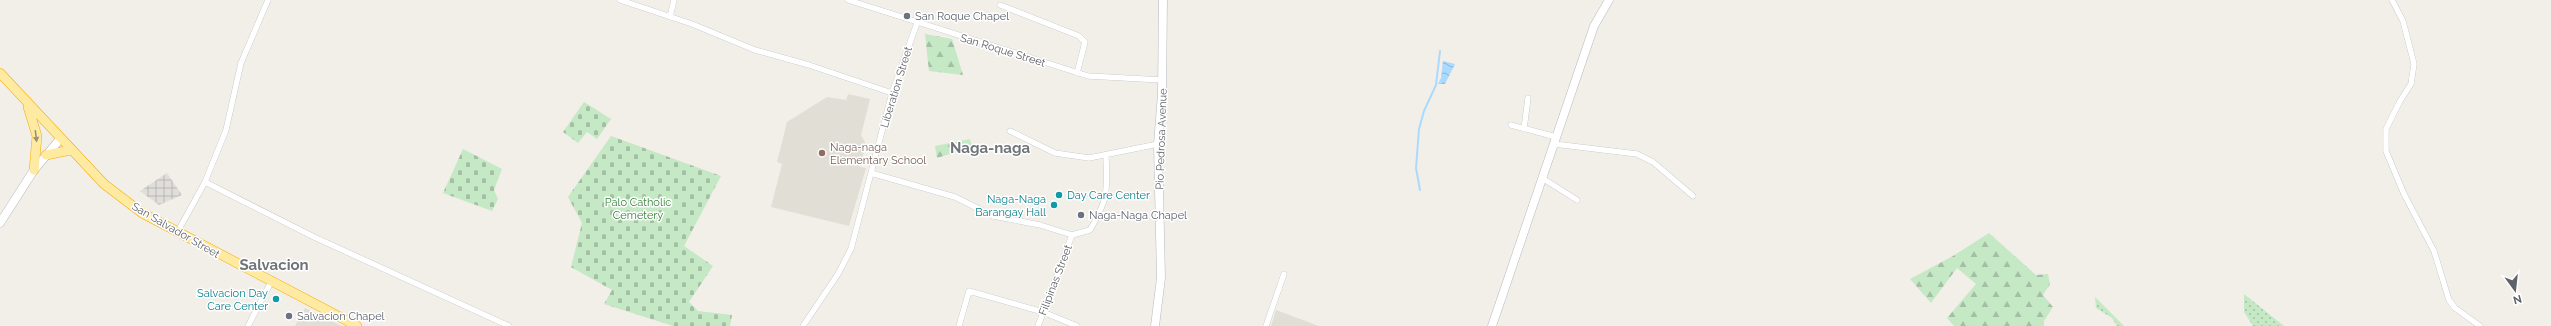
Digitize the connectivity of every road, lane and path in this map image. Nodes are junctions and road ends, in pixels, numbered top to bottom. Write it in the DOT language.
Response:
graph roads {
  1 [pos="268,0"];
  2 [pos="620,0"];
  3 [pos="674,0"];
  4 [pos="848,0"];
  5 [pos="1163,0"];
  6 [pos="1609,0"];
  7 [pos="2392,0"];
  8 [pos="1000,5"];
  9 [pos="670,17"];
  10 [pos="917,23"];
  11 [pos="0,73"];
  12 [pos="1077,73"];
  13 [pos="1162,80"];
  14 [pos="892,93"];
  15 [pos="1528,98"];
  16 [pos="26,102"];
  17 [pos="1511,125"];
  18 [pos="1524,129"];
  19 [pos="1010,131"];
  20 [pos="60,139"];
  21 [pos="1555,141"];
  22 [pos="1158,144"];
  23 [pos="71,150"];
  24 [pos="46,155"];
  25 [pos="1106,156"];
  26 [pos="34,170"];
  27 [pos="871,173"];
  28 [pos="1542,178"];
  29 [pos="205,182"];
  30 [pos="1693,196"];
  31 [pos="1577,200"];
  32 [pos="0,223"];
  33 [pos="177,233"];
  34 [pos="1072,236"];
  35 [pos="1284,274"];
  36 [pos="271,282"];
  37 [pos="1043,312"];
  38 [pos="248,326"];
  39 [pos="357,326"];
  40 [pos="510,326"];
  41 [pos="803,326"];
  42 [pos="959,326"];
  43 [pos="1038,326"];
  44 [pos="1077,326"];
  45 [pos="1155,326"];
  46 [pos="1266,326"];
  47 [pos="1492,326"];
  48 [pos="2480,326"];
  1 -- 29 [label="street"];
  2 -- 9 [label="street"];
  3 -- 9 [label="street"];
  4 -- 10 [label="street, San Roque Street"];
  5 -- 13 [label="main road, Pio Pedrosa Avenue"];
  6 -- 21 [label="main road"];
  7 -- 48 [label="street"];
  8 -- 12 [label="street"];
  9 -- 14 [label="street"];
  10 -- 12 [label="street, San Roque Street"];
  10 -- 14 [label="street, Liberation Street"];
  11 -- 16 [label="highway, San Salvador Street"];
  12 -- 13 [label="street, San Roque Street"];
  13 -- 22 [label="main road, Pio Pedrosa Avenue"];
  14 -- 27 [label="street, Liberation Street"];
  15 -- 18 [label="street"];
  16 -- 20 [label="highway, San Salvador Street"];
  16 -- 26 [label="highway, one-way"];
  17 -- 18 [label="street"];
  18 -- 21 [label="street"];
  19 -- 25 [label="street"];
  20 -- 23 [label="highway, San Salvador Street"];
  20 -- 24 [label="main road"];
  21 -- 28 [label="main road"];
  21 -- 30 [label="street"];
  22 -- 25 [label="street"];
  22 -- 45 [label="main road, Pio Pedrosa Avenue"];
  23 -- 24 [label="highway"];
  23 -- 33 [label="highway, San Salvador Street"];
  24 -- 26 [label="main road"];
  25 -- 34 [label="street, Filipinas Street"];
  26 -- 32 [label="main road"];
  27 -- 34 [label="street"];
  27 -- 41 [label="street, Liberation Street"];
  28 -- 31 [label="street"];
  28 -- 47 [label="main road"];
  29 -- 33 [label="street"];
  29 -- 40 [label="street"];
  33 -- 36 [label="highway, San Salvador Street"];
  34 -- 37 [label="street, Filipinas Street"];
  35 -- 46 [label="street"];
  36 -- 38 [label="street"];
  36 -- 39 [label="highway, San Salvador Street"];
  37 -- 42 [label="street"];
  37 -- 43 [label="street, Filipinas Street"];
  37 -- 44 [label="street"];
}
